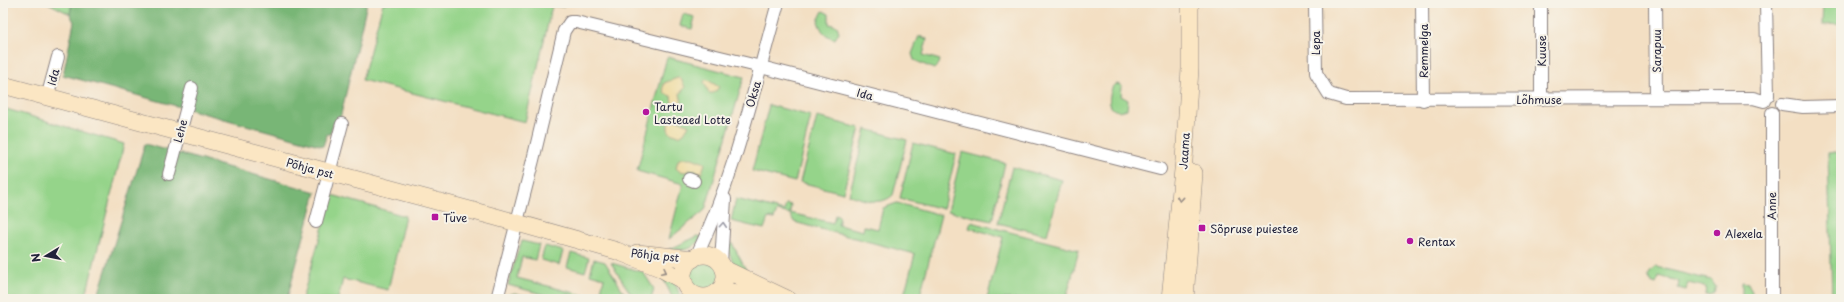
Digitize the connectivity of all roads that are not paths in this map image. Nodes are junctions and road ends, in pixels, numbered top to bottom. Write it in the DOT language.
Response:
graph roads {
  1 [pos="778,3"];
  2 [pos="1190,3"];
  3 [pos="1199,3"];
  4 [pos="1315,3"];
  5 [pos="1422,3"];
  6 [pos="1541,3"];
  7 [pos="1656,3"];
  8 [pos="1766,3"];
  9 [pos="58,57"];
  10 [pos="760,67"];
  11 [pos="1321,82"];
  12 [pos="3,85"];
  13 [pos="192,88"];
  14 [pos="47,98"];
  15 [pos="1656,98"];
  16 [pos="1541,99"];
  17 [pos="1766,99"];
  18 [pos="1423,100"];
  19 [pos="1782,104"];
  20 [pos="1841,106"];
  21 [pos="1772,113"];
  22 [pos="342,124"];
  23 [pos="180,133"];
  24 [pos="1160,169"];
  25 [pos="329,173"];
  26 [pos="169,174"];
  27 [pos="726,185"];
  28 [pos="316,222"];
  29 [pos="517,224"];
  30 [pos="617,251"];
  31 [pos="694,258"];
  32 [pos="722,266"];
  33 [pos="687,290"];
  34 [pos="713,295"];
  35 [pos="785,298"];
  36 [pos="497,299"];
  37 [pos="1170,299"];
  38 [pos="1185,299"];
  39 [pos="1772,299"];
  1 -- 10 [label="street, Oksa"];
  2 -- 37 [label="street, Jaama, one-way"];
  3 -- 38 [label="street, Jaama"];
  4 -- 11 [label="street, Lepa"];
  5 -- 18 [label="street, Remmelga"];
  6 -- 16 [label="street, Kuuse"];
  7 -- 15 [label="street, Sarapuu"];
  8 -- 17 [label="street"];
  9 -- 14 [label="street, Ida"];
  10 -- 24 [label="street, Ida"];
  10 -- 27 [label="street, Oksa"];
  10 -- 29 [label="street, Ida"];
  11 -- 18 [label="street, Lõhmuse"];
  12 -- 14 [label="street, Põhja pst"];
  13 -- 23 [label="street, Lehe"];
  14 -- 23 [label="street, Põhja pst"];
  15 -- 16 [label="street, Lõhmuse"];
  15 -- 17 [label="street, Lõhmuse"];
  16 -- 18 [label="street, Lõhmuse"];
  17 -- 19 [label="street"];
  17 -- 21 [label="street"];
  19 -- 20 [label="street"];
  19 -- 21 [label="street"];
  21 -- 39 [label="street, Anne"];
  22 -- 25 [label="street"];
  23 -- 25 [label="street, Põhja pst"];
  23 -- 26 [label="street, Lehe"];
  25 -- 28 [label="street"];
  25 -- 29 [label="street, Põhja pst"];
  27 -- 31 [label="street, Oksa"];
  32 -- 27 [label="street, Oksa, one-way"];
  29 -- 30 [label="street, Põhja pst"];
  29 -- 36 [label="street"];
  30 -- 31 [label="street, Põhja pst"];
  30 -- 33 [label="street, Põhja pst, one-way"];
  31 -- 32 [label="street"];
  31 -- 33 [label="street"];
  32 -- 34 [label="street"];
  32 -- 35 [label="street"];
  33 -- 34 [label="street"];
  34 -- 35 [label="street"];
}
